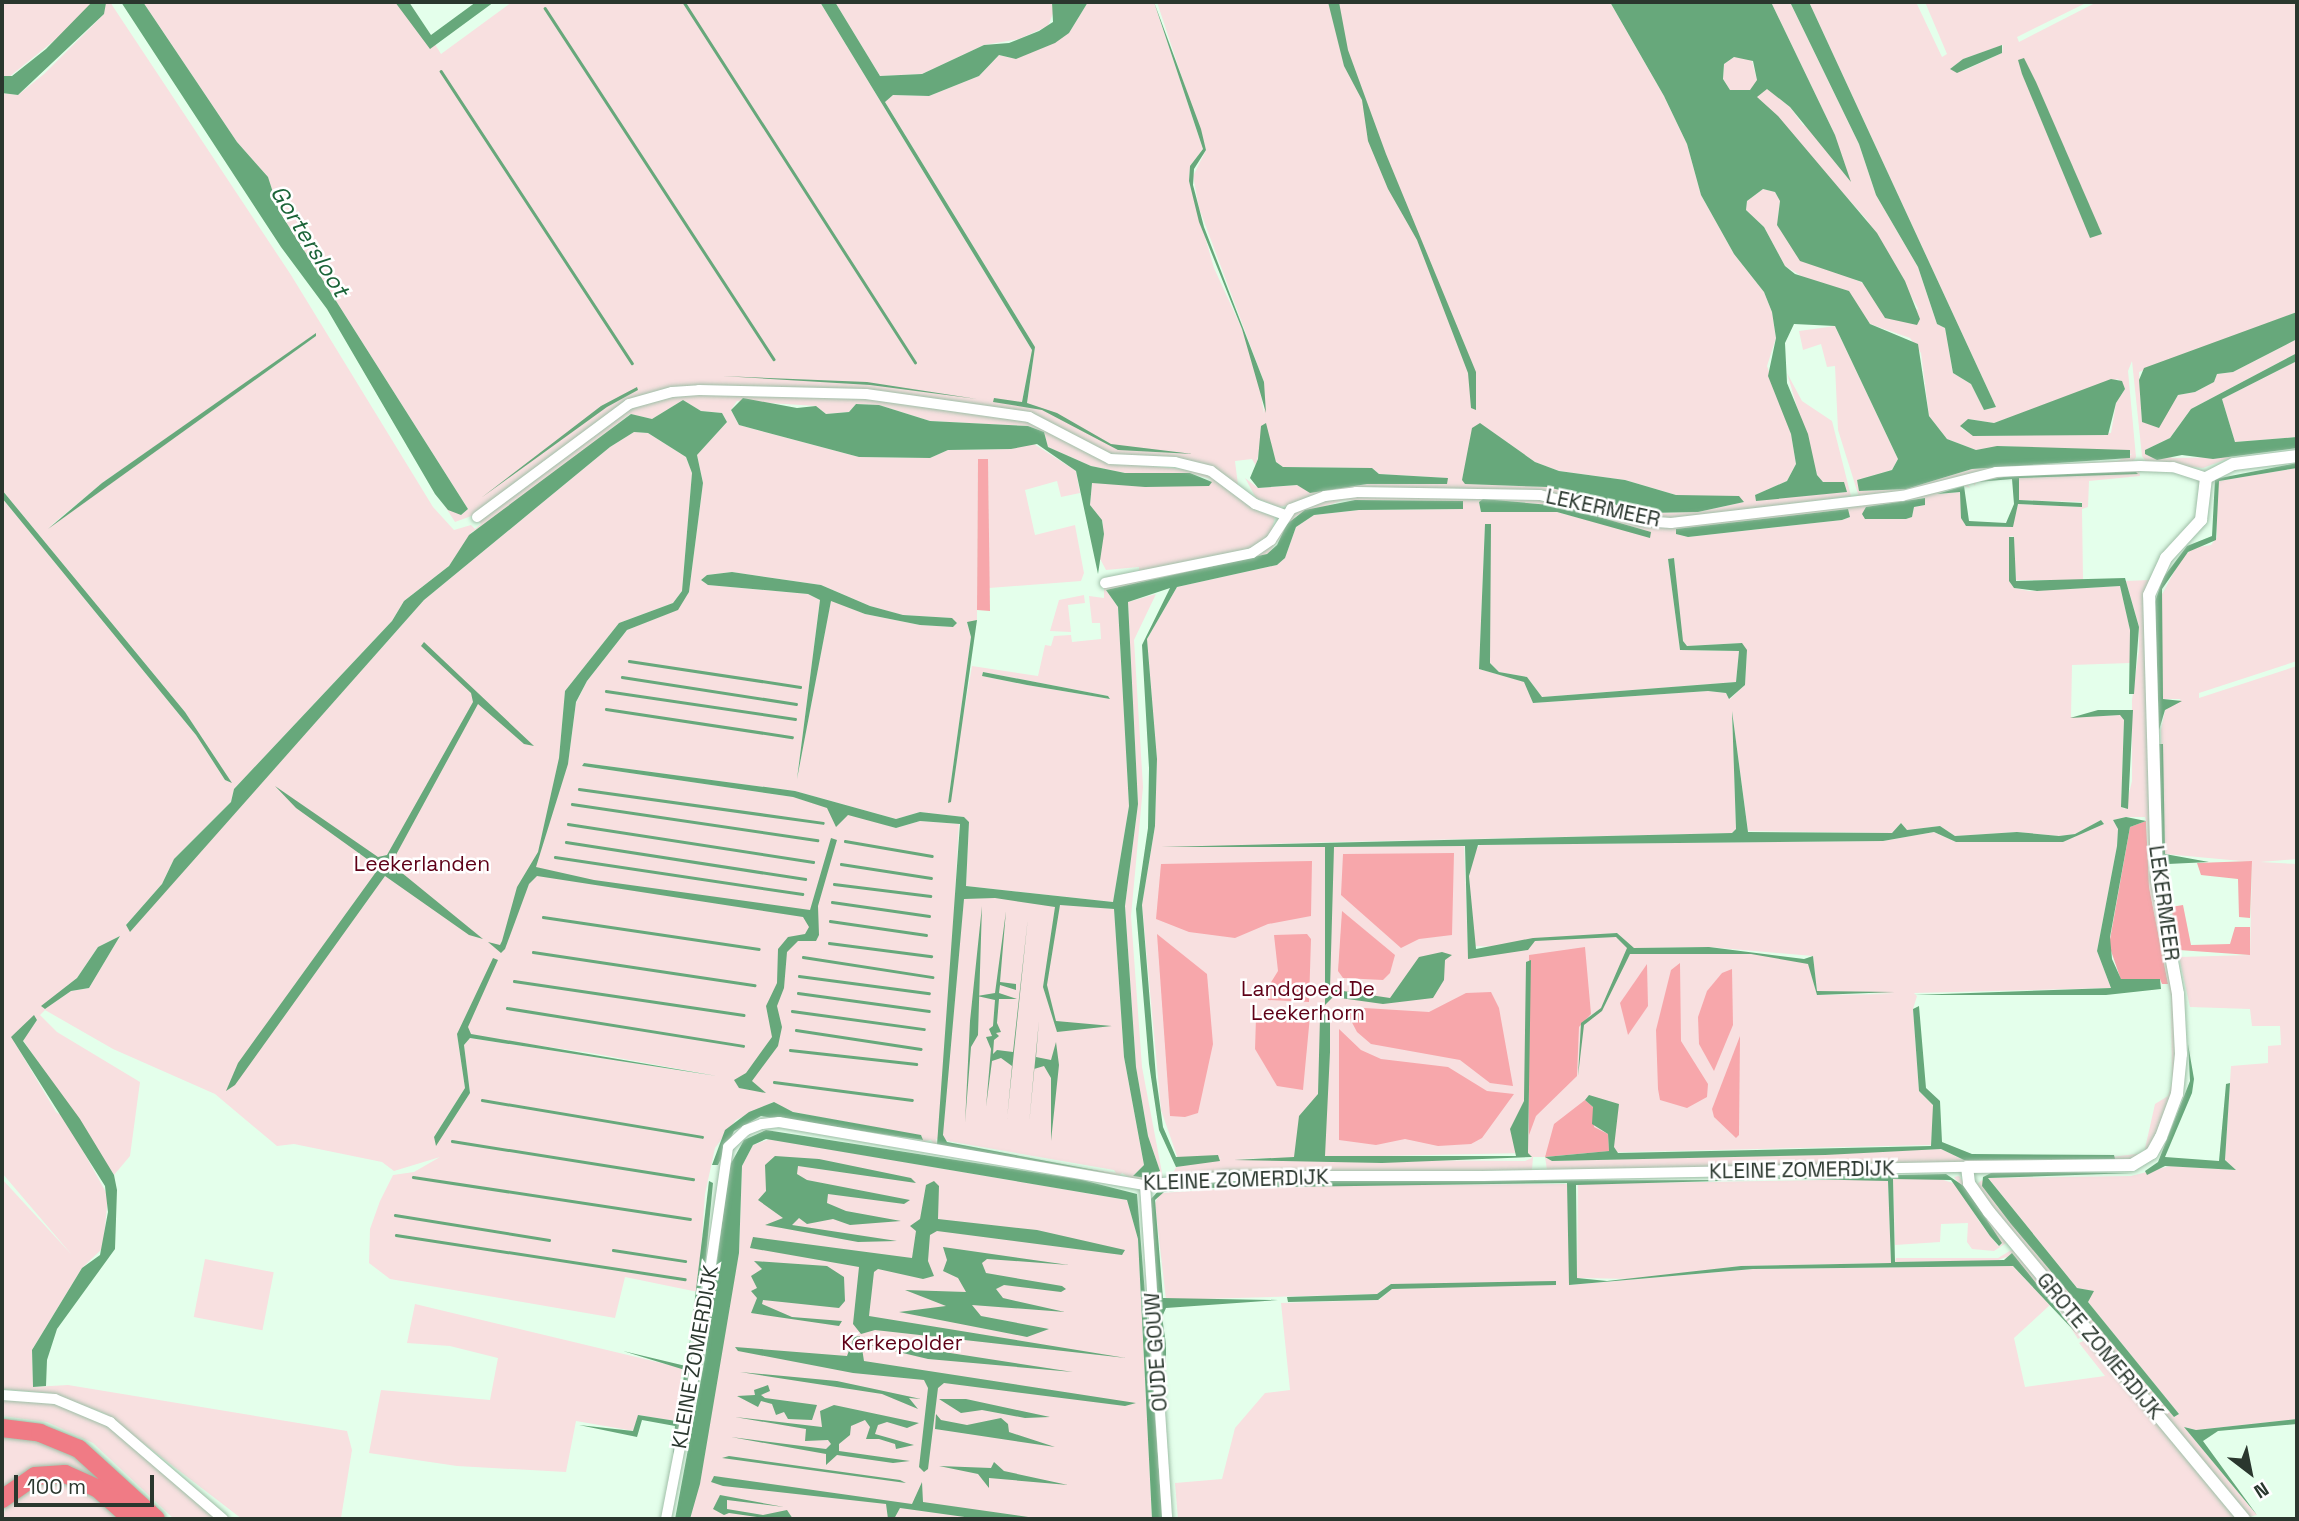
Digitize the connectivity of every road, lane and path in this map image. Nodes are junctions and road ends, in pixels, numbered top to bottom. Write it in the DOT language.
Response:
graph roads {
  1 [pos="2297,456"];
  2 [pos="2206,478"];
  3 [pos="1285,515"];
  4 [pos="477,517"];
  5 [pos="1105,583"];
  6 [pos="1967,1167"];
  7 [pos="1145,1185"];
  8 [pos="2,1395"];
  9 [pos="2,1428"];
  10 [pos="2,1499"];
  11 [pos="132,1519"];
  12 [pos="156,1519"];
  13 [pos="223,1519"];
  14 [pos="666,1519"];
  15 [pos="1167,1519"];
  16 [pos="2244,1519"];
  1 -- 2 [label="street"];
  2 -- 3 [label="street, LEKERMEER"];
  2 -- 6 [label="street, LEKERMEER"];
  3 -- 4 [label="street"];
  3 -- 5 [label="street"];
  6 -- 7 [label="street, KLEINE ZOMERDIJK"];
  6 -- 16 [label="street, GROTE ZOMERDIJK"];
  7 -- 14 [label="street, KLEINE ZOMERDIJK"];
  7 -- 15 [label="street, OUDE GOUW"];
  8 -- 13 [label="street"];
  9 -- 12 [label="highway"];
  10 -- 11 [label="highway"];
}
